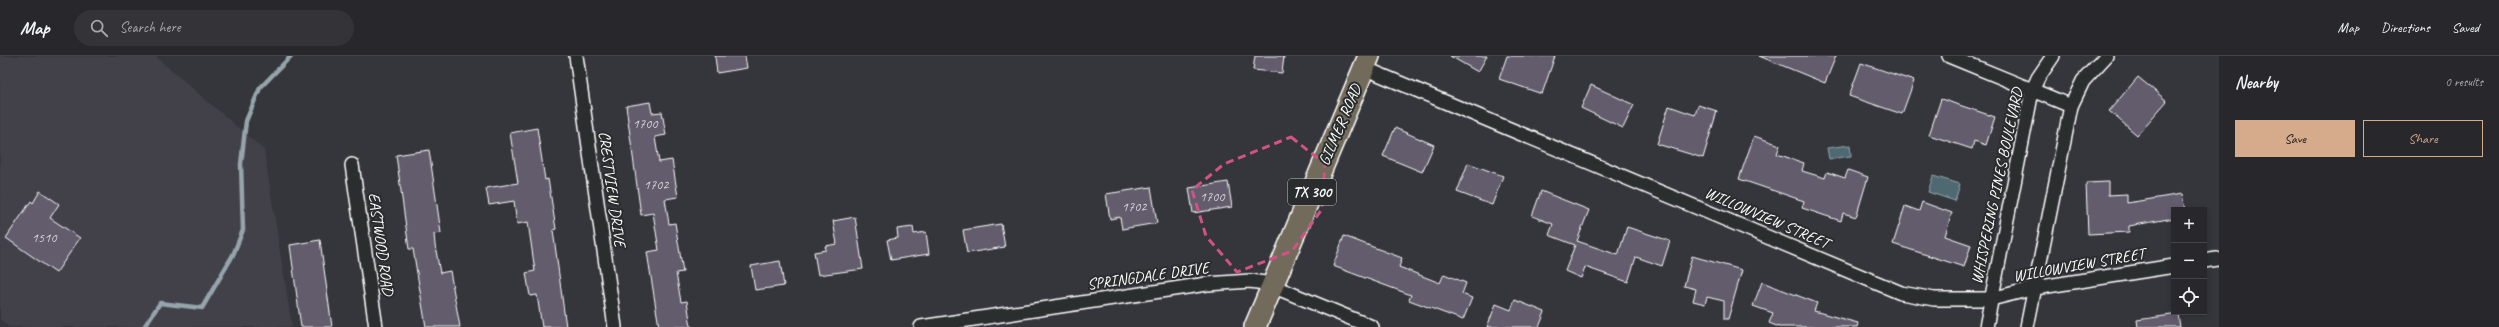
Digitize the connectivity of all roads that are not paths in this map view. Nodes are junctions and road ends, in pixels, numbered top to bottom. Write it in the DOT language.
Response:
graph roads {
  1 [pos="576,56"];
  2 [pos="1949,56"];
  3 [pos="2053,56"];
  4 [pos="2106,56"];
  5 [pos="1366,62"];
  6 [pos="2032,91"];
  7 [pos="2071,106"];
  8 [pos="352,165"];
  9 [pos="2217,259"];
  10 [pos="2207,261"];
  11 [pos="2171,266"];
  12 [pos="1273,286"];
  13 [pos="2034,288"];
  14 [pos="1991,299"];
  15 [pos="376,327"];
  16 [pos="615,327"];
  17 [pos="921,327"];
  18 [pos="1255,327"];
  19 [pos="1372,327"];
  20 [pos="1986,327"];
  21 [pos="2027,327"];
  1 -- 16 [label="street, CRESTVIEW DRIVE"];
  2 -- 6 [label="street"];
  3 -- 6 [label="street, WHISPERING PINES BOULEVARD"];
  4 -- 7 [label="street"];
  5 -- 12 [label="main road, GILMER ROAD / TX 300"];
  5 -- 14 [label="street, WILLOWVIEW STREET"];
  6 -- 7 [label="street"];
  6 -- 14 [label="street, WHISPERING PINES BOULEVARD"];
  7 -- 13 [label="street"];
  8 -- 15 [label="street, EASTWOOD ROAD"];
  9 -- 10 [label="street"];
  11 -- 13 [label="street, WILLOWVIEW STREET"];
  12 -- 17 [label="street, SPRINGDALE DRIVE"];
  12 -- 18 [label="main road, GILMER ROAD / TX 300"];
  12 -- 19 [label="street, SPRINGDALE DRIVE"];
  13 -- 14 [label="street, WILLOWVIEW STREET"];
  13 -- 21 [label="street"];
  14 -- 20 [label="street, WHISPERING PINES BOULEVARD"];
}
